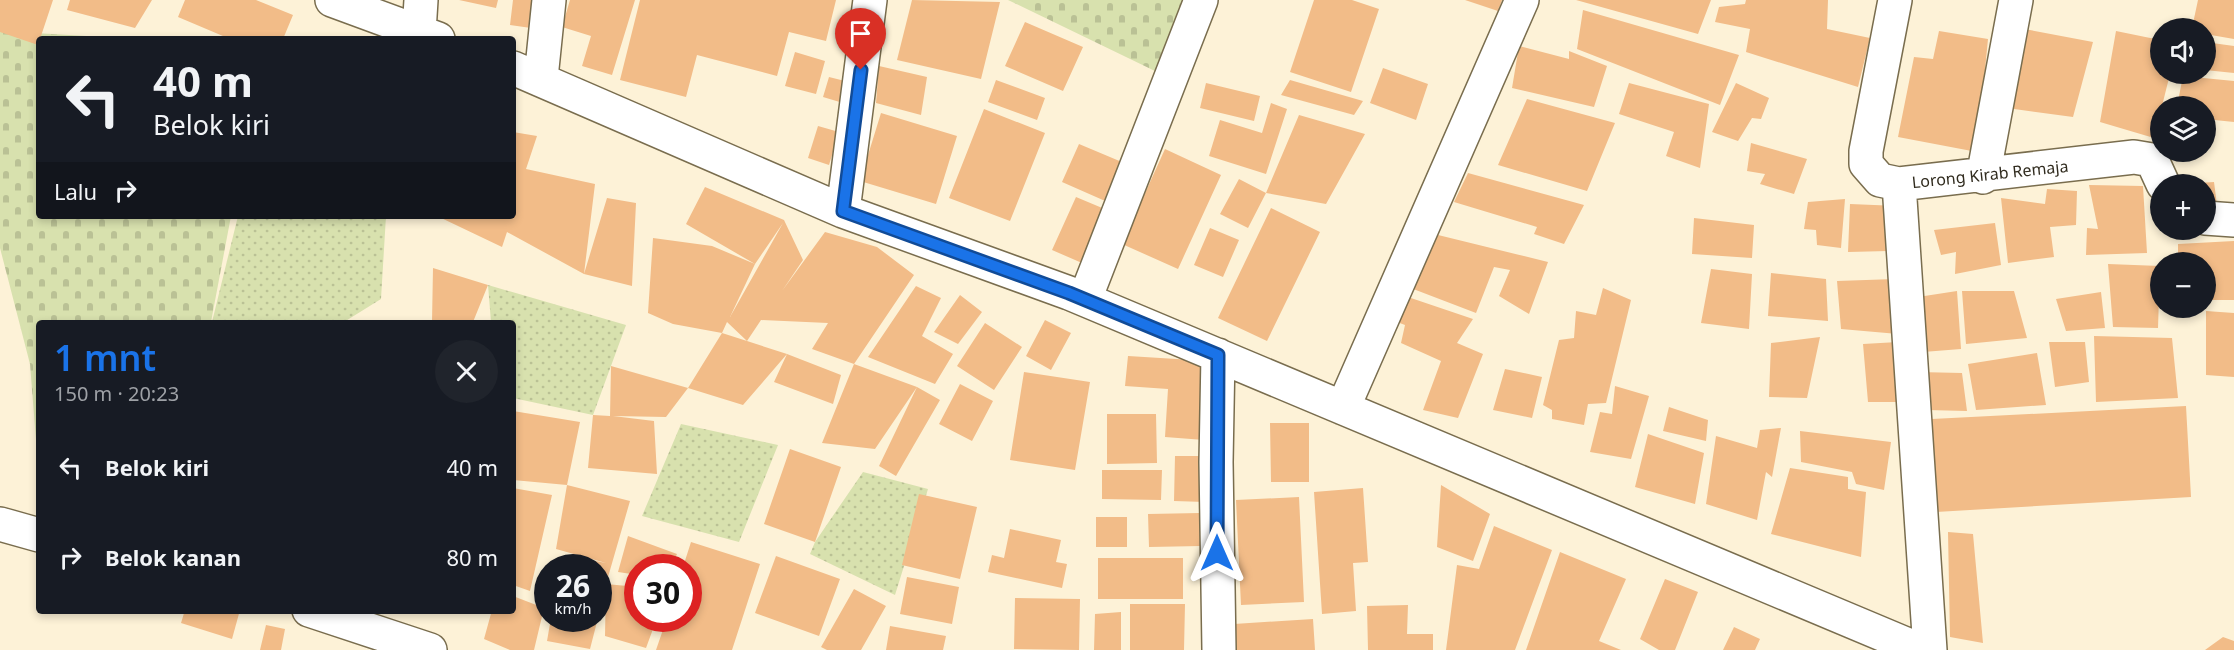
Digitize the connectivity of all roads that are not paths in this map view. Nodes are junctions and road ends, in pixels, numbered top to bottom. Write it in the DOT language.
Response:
graph roads {
  1 [pos="332,0"];
  2 [pos="549,0"];
  3 [pos="870,0"];
  4 [pos="1201,0"];
  5 [pos="1522,0"];
  6 [pos="1895,0"];
  7 [pos="2016,0"];
  8 [pos="426,24"];
  9 [pos="527,73"];
  10 [pos="2160,174"];
  11 [pos="1983,177"];
  12 [pos="1899,184"];
  13 [pos="843,211"];
  14 [pos="2216,219"];
  15 [pos="2234,220"];
  16 [pos="1085,299"];
  17 [pos="1218,355"];
  18 [pos="1343,408"];
  19 [pos="0,524"];
  20 [pos="36,534"];
  21 [pos="336,614"];
  22 [pos="390,622"];
  23 [pos="430,650"];
  24 [pos="1218,650"];
  25 [pos="1920,650"];
  26 [pos="1930,650"];
  1 -- 8 [label="street"];
  2 -- 9 [label="street"];
  3 -- 13 [label="street"];
  4 -- 16 [label="street"];
  5 -- 18 [label="street"];
  6 -- 12 [label="street, Lorong Kirab Remaja"];
  7 -- 11 [label="street"];
  9 -- 13 [label="street"];
  10 -- 11 [label="street, Lorong Kirab Remaja"];
  11 -- 12 [label="street, Lorong Kirab Remaja"];
  12 -- 26 [label="street"];
  13 -- 16 [label="street"];
  14 -- 15 [label="street"];
  16 -- 17 [label="street"];
  17 -- 18 [label="street"];
  17 -- 24 [label="street"];
  18 -- 25 [label="street"];
  19 -- 20 [label="street"];
  21 -- 22 [label="street"];
  22 -- 23 [label="street"];
}
